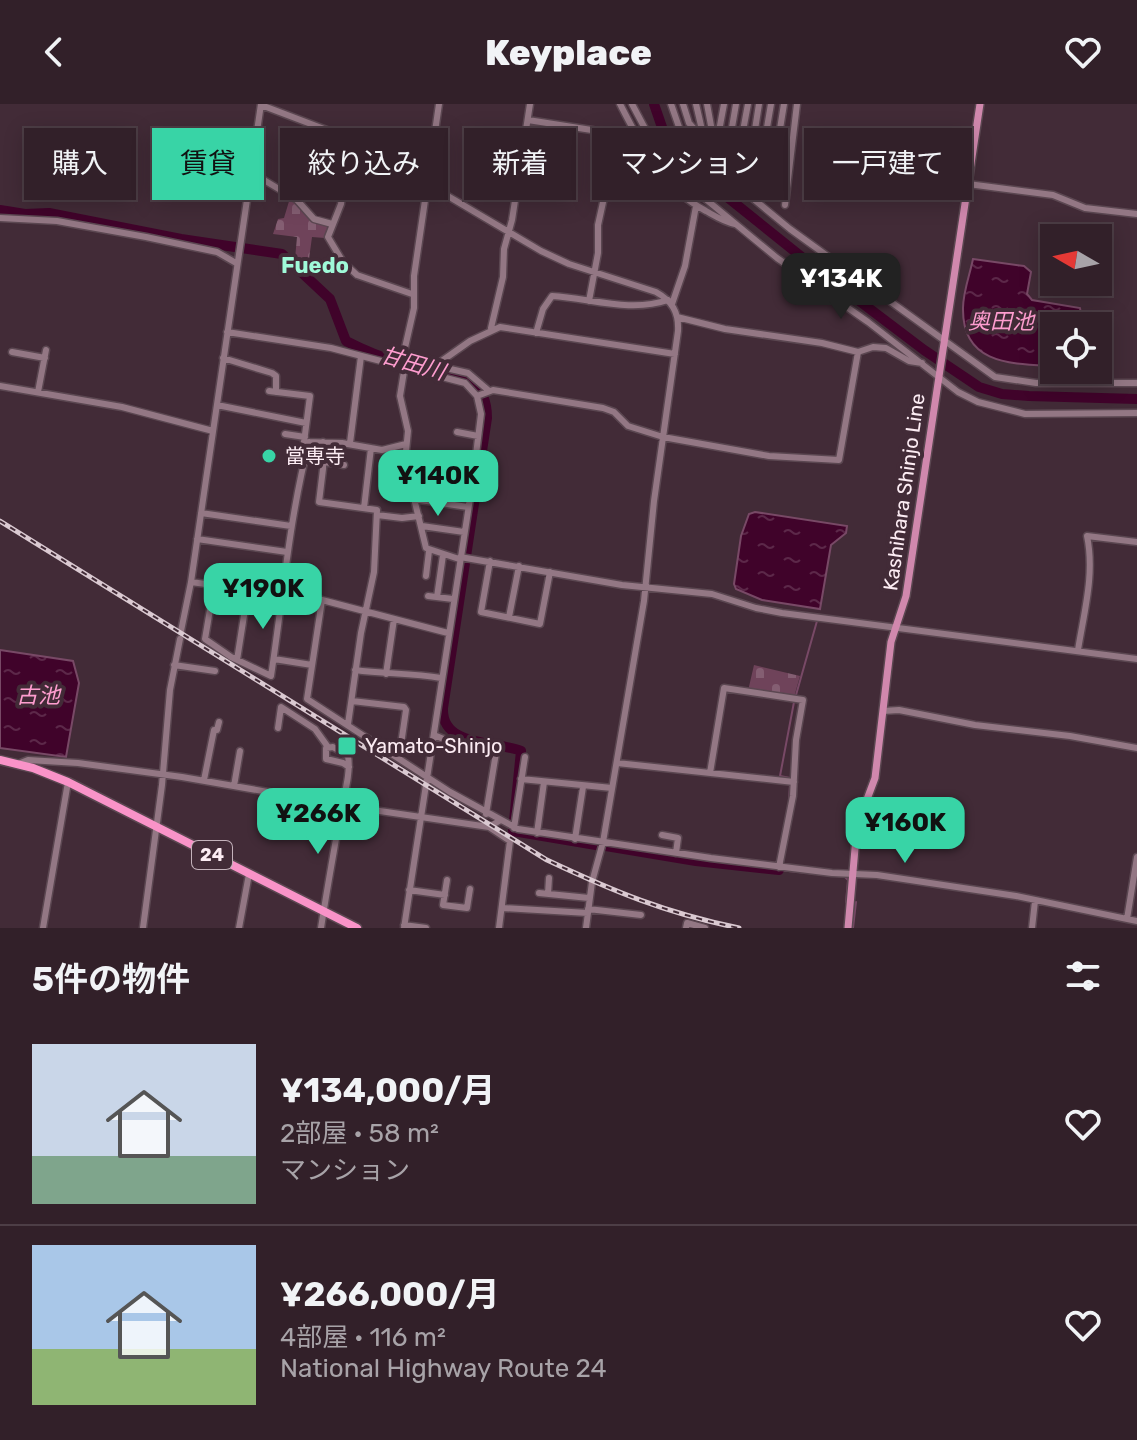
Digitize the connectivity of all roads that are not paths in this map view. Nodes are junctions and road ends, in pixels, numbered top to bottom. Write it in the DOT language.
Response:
graph roads {
  1 [pos="261,104"];
  2 [pos="439,104"];
  3 [pos="530,104"];
  4 [pos="620,104"];
  5 [pos="632,104"];
  6 [pos="671,104"];
  7 [pos="683,104"];
  8 [pos="696,104"];
  9 [pos="710,104"];
  10 [pos="724,104"];
  11 [pos="736,104"];
  12 [pos="748,104"];
  13 [pos="759,104"];
  14 [pos="784,104"];
  15 [pos="797,104"];
  16 [pos="980,104"];
  17 [pos="770,108"];
  18 [pos="782,114"];
  19 [pos="528,120"];
  20 [pos="257,128"];
  21 [pos="323,128"];
  22 [pos="436,128"];
  23 [pos="632,128"];
  24 [pos="693,128"];
  25 [pos="702,128"];
  26 [pos="713,128"];
  27 [pos="720,128"];
  28 [pos="732,128"];
  29 [pos="744,128"];
  30 [pos="756,128"];
  31 [pos="768,128"];
  32 [pos="781,128"];
  33 [pos="592,130"];
  34 [pos="790,157"];
  35 [pos="972,157"];
  36 [pos="264,180"];
  37 [pos="972,185"];
  38 [pos="448,196"];
  39 [pos="245,200"];
  40 [pos="341,200"];
  41 [pos="426,200"];
  42 [pos="603,200"];
  43 [pos="689,200"];
  44 [pos="966,200"];
  45 [pos="785,205"];
  46 [pos="696,206"];
  47 [pos="1137,214"];
  48 [pos="0,218"];
  49 [pos="332,224"];
  50 [pos="737,224"];
  51 [pos="509,232"];
  52 [pos="236,263"];
  53 [pos="595,272"];
  54 [pos="412,294"];
  55 [pos="589,301"];
  56 [pos="670,302"];
  57 [pos="677,317"];
  58 [pos="491,329"];
  59 [pos="227,332"];
  60 [pos="536,333"];
  61 [pos="944,342"];
  62 [pos="12,352"];
  63 [pos="858,352"];
  64 [pos="675,354"];
  65 [pos="361,356"];
  66 [pos="223,358"];
  67 [pos="922,363"];
  68 [pos="405,364"];
  69 [pos="436,365"];
  70 [pos="938,374"];
  71 [pos="1137,383"];
  72 [pos="0,386"];
  73 [pos="38,392"];
  74 [pos="482,392"];
  75 [pos="217,405"];
  76 [pos="1137,413"];
  77 [pos="306,423"];
  78 [pos="213,431"];
  79 [pos="457,432"];
  80 [pos="285,434"];
  81 [pos="478,436"];
  82 [pos="663,437"];
  83 [pos="307,440"];
  84 [pos="323,442"];
  85 [pos="350,443"];
  86 [pos="406,444"];
  87 [pos="371,448"];
  88 [pos="436,459"];
  89 [pos="324,462"];
  90 [pos="344,465"];
  91 [pos="474,466"];
  92 [pos="406,472"];
  93 [pos="472,482"];
  94 [pos="413,499"];
  95 [pos="468,507"];
  96 [pos="364,508"];
  97 [pos="201,513"];
  98 [pos="377,515"];
  99 [pos="419,516"];
  100 [pos="291,526"];
  101 [pos="422,526"];
  102 [pos="464,532"];
  103 [pos="197,539"];
  104 [pos="1137,542"];
  105 [pos="429,551"];
  106 [pos="287,552"];
  107 [pos="443,555"];
  108 [pos="462,558"];
  109 [pos="490,561"];
  110 [pos="519,566"];
  111 [pos="550,572"];
  112 [pos="426,576"];
  113 [pos="191,582"];
  114 [pos="214,586"];
  115 [pos="645,587"];
  116 [pos="248,590"];
  117 [pos="284,594"];
  118 [pos="428,596"];
  119 [pos="437,597"];
  120 [pos="453,599"];
  121 [pos="322,600"];
  122 [pos="364,612"];
  123 [pos="509,617"];
  124 [pos="394,619"];
  125 [pos="895,627"];
  126 [pos="448,633"];
  127 [pos="1078,650"];
  128 [pos="274,659"];
  129 [pos="1137,659"];
  130 [pos="237,660"];
  131 [pos="174,665"];
  132 [pos="312,665"];
  133 [pos="355,670"];
  134 [pos="215,671"];
  135 [pos="386,674"];
  136 [pos="441,678"];
  137 [pos="352,701"];
  138 [pos="883,711"];
  139 [pos="219,722"];
  140 [pos="348,724"];
  141 [pos="278,728"];
  142 [pos="434,735"];
  143 [pos="328,747"];
  144 [pos="1137,748"];
  145 [pos="240,751"];
  146 [pos="525,757"];
  147 [pos="399,758"];
  148 [pos="0,760"];
  149 [pos="617,763"];
  150 [pos="18,764"];
  151 [pos="349,767"];
  152 [pos="710,773"];
  153 [pos="163,774"];
  154 [pos="427,777"];
  155 [pos="521,779"];
  156 [pos="204,780"];
  157 [pos="791,781"];
  158 [pos="68,782"];
  159 [pos="544,782"];
  160 [pos="234,786"];
  161 [pos="583,787"];
  162 [pos="612,788"];
  163 [pos="342,805"];
  164 [pos="486,814"];
  165 [pos="421,818"];
  166 [pos="499,821"];
  167 [pos="157,827"];
  168 [pos="489,827"];
  169 [pos="512,827"];
  170 [pos="537,833"];
  171 [pos="662,835"];
  172 [pos="575,839"];
  173 [pos="603,842"];
  174 [pos="676,853"];
  175 [pos="1137,857"];
  176 [pos="779,867"];
  177 [pos="249,874"];
  178 [pos="853,874"];
  179 [pos="549,878"];
  180 [pos="447,880"];
  181 [pos="470,889"];
  182 [pos="409,890"];
  183 [pos="539,893"];
  184 [pos="548,894"];
  185 [pos="445,895"];
  186 [pos="589,898"];
  187 [pos="1035,901"];
  188 [pos="504,908"];
  189 [pos="323,911"];
  190 [pos="588,911"];
  191 [pos="641,915"];
  192 [pos="1127,919"];
  193 [pos="1137,921"];
  194 [pos="404,927"];
  195 [pos="43,928"];
  196 [pos="143,928"];
  197 [pos="239,928"];
  198 [pos="321,928"];
  199 [pos="357,928"];
  200 [pos="426,928"];
  201 [pos="499,928"];
  202 [pos="586,928"];
  203 [pos="686,928"];
  204 [pos="705,928"];
  205 [pos="848,928"];
  206 [pos="1032,928"];
  1 -- 20 [label="street"];
  1 -- 21 [label="street"];
  2 -- 22 [label="street"];
  3 -- 19 [label="street"];
  4 -- 23 [label="street"];
  5 -- 50 [label="street"];
  6 -- 61 [label="street"];
  7 -- 24 [label="street"];
  8 -- 25 [label="street"];
  9 -- 26 [label="street"];
  10 -- 27 [label="street"];
  11 -- 28 [label="street"];
  12 -- 29 [label="street"];
  13 -- 30 [label="street"];
  14 -- 18 [label="street"];
  15 -- 34 [label="street"];
  16 -- 35 [label="main road, Kashihara Shinjo Line"];
  17 -- 18 [label="street"];
  17 -- 31 [label="street"];
  18 -- 32 [label="street"];
  19 -- 33 [label="street"];
  19 -- 51 [label="street"];
  34 -- 45 [label="street"];
  36 -- 49 [label="street"];
  37 -- 47 [label="street"];
  38 -- 51 [label="street"];
  39 -- 52 [label="street"];
  40 -- 49 [label="street"];
  41 -- 54 [label="street"];
  42 -- 53 [label="street"];
  43 -- 46 [label="street"];
  44 -- 61 [label="main road, Kashihara Shinjo Line"];
  46 -- 50 [label="street"];
  46 -- 56 [label="street"];
  48 -- 52 [label="street"];
  49 -- 54 [label="street"];
  50 -- 67 [label="street"];
  51 -- 53 [label="street"];
  51 -- 58 [label="street"];
  52 -- 59 [label="street"];
  53 -- 55 [label="street"];
  53 -- 56 [label="street"];
  54 -- 68 [label="street"];
  55 -- 56 [label="street"];
  55 -- 60 [label="street"];
  56 -- 57 [label="street"];
  57 -- 63 [label="street"];
  57 -- 64 [label="street"];
  58 -- 60 [label="street"];
  58 -- 69 [label="street"];
  59 -- 65 [label="street"];
  59 -- 66 [label="street"];
  60 -- 64 [label="street"];
  61 -- 70 [label="main road, Kashihara Shinjo Line"];
  61 -- 71 [label="street"];
  62 -- 73 [label="street"];
  63 -- 67 [label="street"];
  63 -- 82 [label="street"];
  64 -- 82 [label="street"];
  65 -- 68 [label="street"];
  65 -- 85 [label="street"];
  66 -- 75 [label="street"];
  66 -- 77 [label="street"];
  67 -- 70 [label="street"];
  68 -- 69 [label="street"];
  68 -- 74 [label="street"];
  68 -- 86 [label="street"];
  69 -- 74 [label="street"];
  70 -- 76 [label="street"];
  70 -- 125 [label="main road, Kashihara Shinjo Line"];
  72 -- 73 [label="street"];
  73 -- 78 [label="street"];
  74 -- 81 [label="street"];
  74 -- 82 [label="street"];
  75 -- 77 [label="street"];
  75 -- 78 [label="street"];
  77 -- 83 [label="street"];
  78 -- 97 [label="street"];
  79 -- 81 [label="street"];
  80 -- 83 [label="street"];
  81 -- 91 [label="street"];
  82 -- 115 [label="street"];
  83 -- 84 [label="street"];
  83 -- 100 [label="street"];
  84 -- 85 [label="street"];
  84 -- 89 [label="street"];
  85 -- 87 [label="street"];
  86 -- 87 [label="street"];
  86 -- 92 [label="street"];
  87 -- 96 [label="street"];
  88 -- 91 [label="street"];
  89 -- 90 [label="street"];
  89 -- 96 [label="street"];
  91 -- 93 [label="street"];
  92 -- 93 [label="street"];
  92 -- 94 [label="street"];
  93 -- 95 [label="street"];
  94 -- 95 [label="street"];
  94 -- 99 [label="street"];
  95 -- 102 [label="street"];
  96 -- 98 [label="street"];
  97 -- 100 [label="street"];
  97 -- 103 [label="street"];
  98 -- 99 [label="street"];
  98 -- 122 [label="street"];
  99 -- 101 [label="street"];
  100 -- 106 [label="street"];
  101 -- 102 [label="street"];
  101 -- 105 [label="street"];
  102 -- 108 [label="street"];
  103 -- 106 [label="street"];
  103 -- 113 [label="street"];
  104 -- 127 [label="street"];
  105 -- 107 [label="street"];
  105 -- 112 [label="street"];
  106 -- 117 [label="street"];
  107 -- 108 [label="street"];
  107 -- 119 [label="street"];
  108 -- 109 [label="street"];
  108 -- 120 [label="street"];
  109 -- 110 [label="street"];
  109 -- 123 [label="street"];
  110 -- 111 [label="street"];
  110 -- 123 [label="street"];
  111 -- 115 [label="street"];
  111 -- 123 [label="street"];
  113 -- 114 [label="street"];
  113 -- 131 [label="street"];
  114 -- 116 [label="street"];
  114 -- 130 [label="street"];
  115 -- 125 [label="street"];
  115 -- 149 [label="street"];
  116 -- 117 [label="street"];
  116 -- 130 [label="street"];
  117 -- 121 [label="street"];
  117 -- 128 [label="street"];
  118 -- 119 [label="street"];
  119 -- 120 [label="street"];
  120 -- 126 [label="street"];
  121 -- 122 [label="street"];
  121 -- 132 [label="street"];
  122 -- 124 [label="street"];
  122 -- 133 [label="street"];
  124 -- 126 [label="street"];
  124 -- 135 [label="street"];
  125 -- 127 [label="street"];
  125 -- 138 [label="main road, Kashihara Shinjo Line"];
  126 -- 136 [label="street"];
  127 -- 129 [label="street"];
  128 -- 130 [label="street"];
  128 -- 132 [label="street"];
  131 -- 134 [label="street"];
  131 -- 153 [label="street"];
  132 -- 140 [label="street"];
  133 -- 135 [label="street"];
  133 -- 137 [label="street"];
  135 -- 136 [label="street"];
  136 -- 142 [label="street"];
  137 -- 140 [label="street"];
  137 -- 147 [label="street"];
  138 -- 144 [label="street"];
  138 -- 178 [label="main road, Kashihara Shinjo Line"];
  139 -- 156 [label="street"];
  140 -- 147 [label="street"];
  141 -- 143 [label="street"];
  142 -- 154 [label="street"];
  142 -- 164 [label="street"];
  143 -- 151 [label="street"];
  143 -- 151 [label="street"];
  145 -- 160 [label="street"];
  146 -- 155 [label="street"];
  147 -- 154 [label="street"];
  148 -- 150 [label="highway, 24"];
  149 -- 152 [label="street"];
  149 -- 162 [label="street"];
  150 -- 153 [label="street"];
  150 -- 158 [label="highway, 24"];
  151 -- 163 [label="street"];
  152 -- 157 [label="street"];
  152 -- 157 [label="street"];
  153 -- 156 [label="street"];
  153 -- 167 [label="street"];
  154 -- 164 [label="street"];
  154 -- 165 [label="street"];
  155 -- 159 [label="street"];
  155 -- 169 [label="street"];
  156 -- 160 [label="street"];
  157 -- 176 [label="street"];
  158 -- 167 [label="highway, 24"];
  158 -- 195 [label="street"];
  159 -- 161 [label="street"];
  159 -- 170 [label="street"];
  160 -- 163 [label="street"];
  161 -- 162 [label="street"];
  161 -- 172 [label="street"];
  162 -- 173 [label="street"];
  163 -- 165 [label="street"];
  163 -- 189 [label="street"];
  164 -- 166 [label="street"];
  165 -- 168 [label="street"];
  165 -- 182 [label="street"];
  166 -- 168 [label="street"];
  166 -- 169 [label="street"];
  167 -- 177 [label="highway, 24"];
  167 -- 196 [label="street"];
  168 -- 188 [label="street"];
  169 -- 170 [label="street"];
  170 -- 172 [label="street"];
  171 -- 174 [label="street"];
  172 -- 173 [label="street"];
  173 -- 174 [label="street"];
  173 -- 186 [label="street"];
  174 -- 176 [label="street"];
  175 -- 192 [label="street"];
  176 -- 178 [label="street"];
  177 -- 189 [label="highway, 24"];
  177 -- 197 [label="street"];
  178 -- 187 [label="street"];
  178 -- 205 [label="main road, Kashihara Shinjo Line"];
  179 -- 184 [label="street"];
  180 -- 185 [label="street"];
  181 -- 185 [label="street"];
  182 -- 185 [label="street"];
  182 -- 194 [label="street"];
  183 -- 184 [label="street"];
  184 -- 186 [label="street"];
  186 -- 190 [label="street"];
  187 -- 192 [label="street"];
  187 -- 206 [label="street"];
  188 -- 190 [label="street"];
  188 -- 201 [label="street"];
  189 -- 198 [label="street"];
  189 -- 199 [label="highway, 24"];
  190 -- 191 [label="street"];
  190 -- 202 [label="street"];
  192 -- 193 [label="street"];
  194 -- 200 [label="street"];
  203 -- 204 [label="street"];
}
